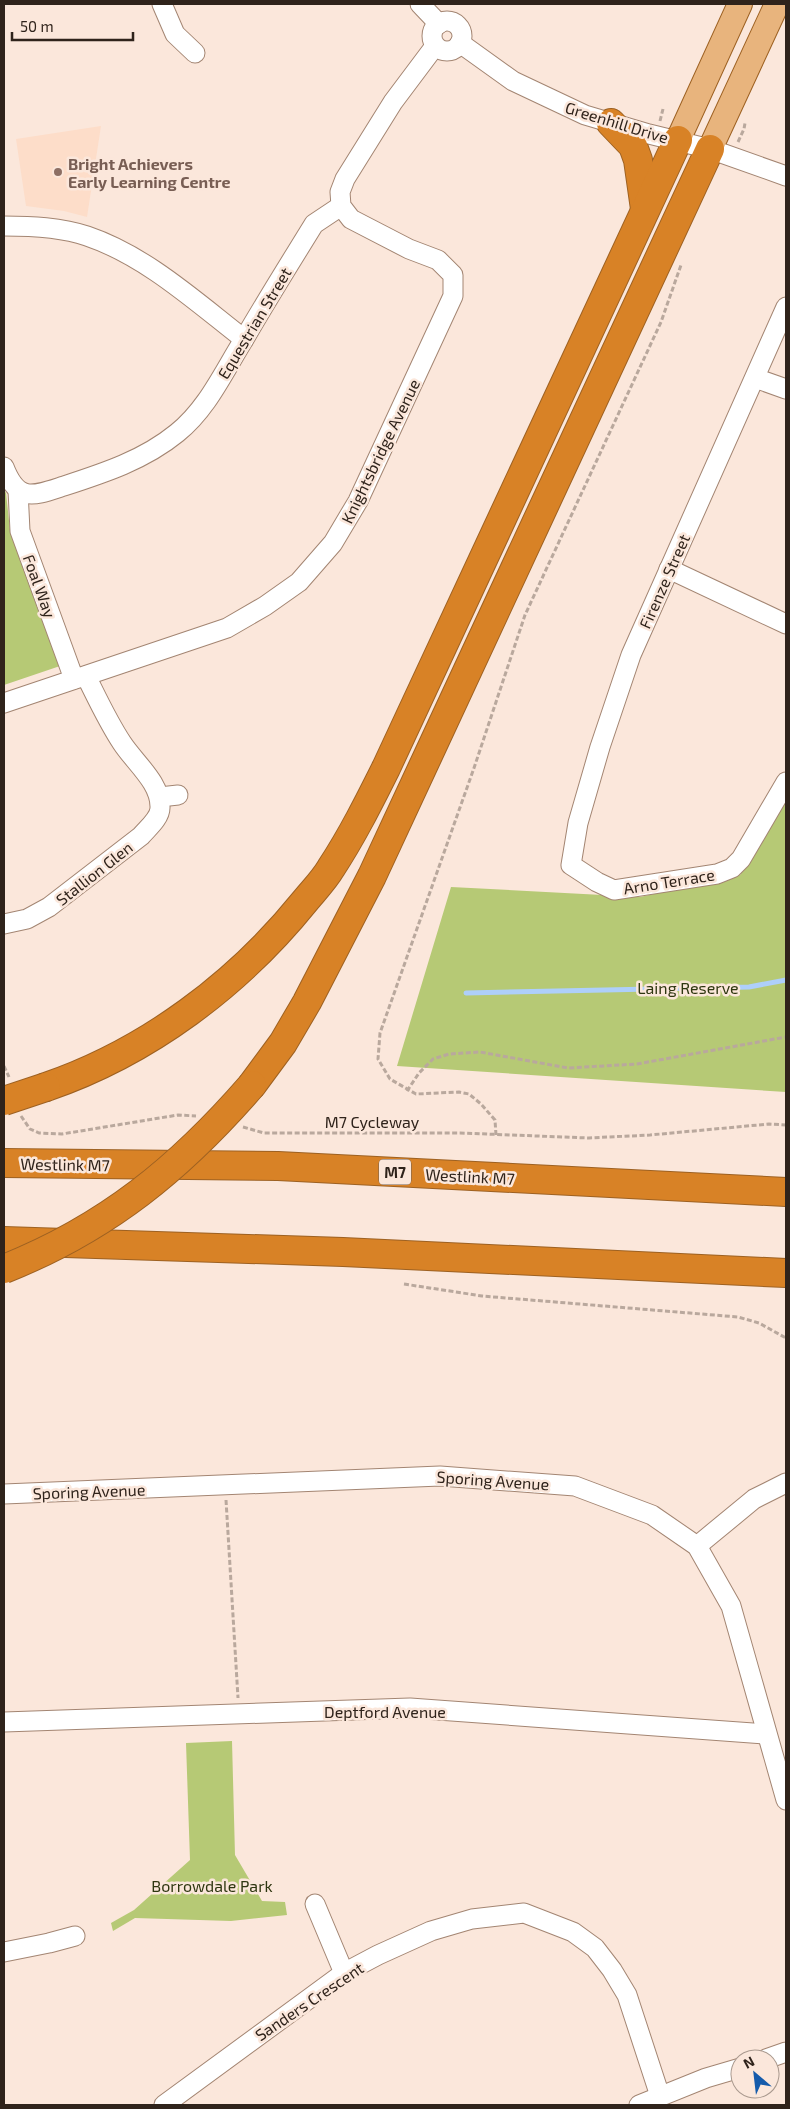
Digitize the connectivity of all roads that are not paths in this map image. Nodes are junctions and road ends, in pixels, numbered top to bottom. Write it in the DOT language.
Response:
graph roads {
  1 [pos="162,4"];
  2 [pos="420,4"];
  3 [pos="740,4"];
  4 [pos="777,4"];
  5 [pos="439,24"];
  6 [pos="460,42"];
  7 [pos="435,46"];
  8 [pos="195,53"];
  9 [pos="611,123"];
  10 [pos="678,140"];
  11 [pos="710,149"];
  12 [pos="786,176"];
  13 [pos="341,206"];
  14 [pos="645,209"];
  15 [pos="4,226"];
  16 [pos="786,307"];
  17 [pos="244,339"];
  18 [pos="754,378"];
  19 [pos="786,389"];
  20 [pos="4,467"];
  21 [pos="18,490"];
  22 [pos="669,570"];
  23 [pos="786,624"];
  24 [pos="80,677"];
  25 [pos="4,703"];
  26 [pos="786,782"];
  27 [pos="571,865"];
  28 [pos="4,924"];
  29 [pos="11,1099"];
  30 [pos="4,1163"];
  31 [pos="786,1192"];
  32 [pos="4,1241"];
  33 [pos="4,1269"];
  34 [pos="786,1273"];
  35 [pos="786,1483"];
  36 [pos="4,1494"];
  37 [pos="698,1546"];
  38 [pos="4,1722"];
  39 [pos="766,1734"];
  40 [pos="786,1800"];
  41 [pos="315,1904"];
  42 [pos="75,1936"];
  43 [pos="4,1952"];
  44 [pos="344,1973"];
  45 [pos="730,2072"];
  46 [pos="660,2096"];
  47 [pos="164,2105"];
  48 [pos="639,2105"];
  1 -- 8 [label="street"];
  2 -- 5 [label="street"];
  3 -- 10 [label="main road"];
  4 -- 11 [label="main road"];
  5 -- 6 [label="street"];
  5 -- 7 [label="street"];
  6 -- 7 [label="street"];
  6 -- 9 [label="street, Greenhill Drive"];
  7 -- 13 [label="street"];
  9 -- 10 [label="street, Greenhill Drive"];
  9 -- 14 [label="highway"];
  10 -- 11 [label="street, Greenhill Drive"];
  10 -- 14 [label="highway"];
  11 -- 12 [label="street, Greenhill Drive"];
  11 -- 33 [label="highway, bridge"];
  13 -- 17 [label="street, Equestrian Street"];
  13 -- 24 [label="street, Knightsbridge Avenue"];
  14 -- 29 [label="highway, bridge"];
  15 -- 17 [label="street"];
  16 -- 18 [label="street, Firenze Street"];
  17 -- 21 [label="street, Equestrian Street"];
  18 -- 19 [label="street"];
  18 -- 22 [label="street, Firenze Street"];
  20 -- 21 [label="street"];
  21 -- 24 [label="street, Foal Way"];
  22 -- 23 [label="street"];
  22 -- 27 [label="street, Firenze Street"];
  24 -- 25 [label="street, Knightsbridge Avenue"];
  24 -- 28 [label="street, Stallion Glen"];
  26 -- 27 [label="street, Arno Terrace"];
  30 -- 31 [label="highway, Westlink M7 / M7"];
  32 -- 34 [label="highway"];
  35 -- 37 [label="street"];
  36 -- 37 [label="street, Sporing Avenue"];
  37 -- 39 [label="street, Sporing Avenue"];
  38 -- 39 [label="street, Deptford Avenue"];
  39 -- 40 [label="street, Sporing Avenue"];
  41 -- 44 [label="street"];
  42 -- 43 [label="street"];
  44 -- 46 [label="street, Sanders Crescent"];
  44 -- 47 [label="street, Sanders Crescent"];
  45 -- 46 [label="street"];
  46 -- 48 [label="street"];
}
